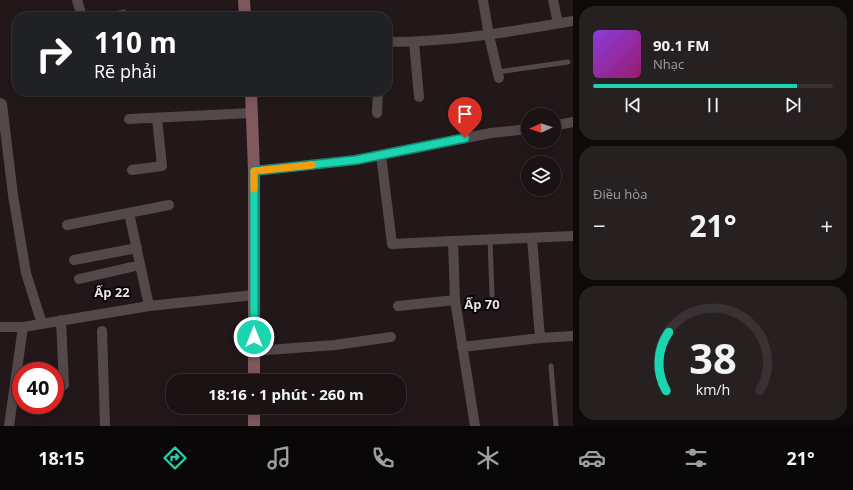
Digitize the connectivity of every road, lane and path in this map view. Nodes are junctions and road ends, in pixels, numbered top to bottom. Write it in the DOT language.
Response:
graph roads {
  1 [pos="76,0"];
  2 [pos="244,0"];
  3 [pos="483,0"];
  4 [pos="553,0"];
  5 [pos="80,12"];
  6 [pos="245,12"];
  7 [pos="573,21"];
  8 [pos="558,23"];
  9 [pos="488,36"];
  10 [pos="392,42"];
  11 [pos="414,42"];
  12 [pos="568,62"];
  13 [pos="498,75"];
  14 [pos="251,96"];
  15 [pos="378,96"];
  16 [pos="419,97"];
  17 [pos="0,103"];
  18 [pos="252,113"];
  19 [pos="377,113"];
  20 [pos="157,118"];
  21 [pos="129,119"];
  22 [pos="573,122"];
  23 [pos="561,125"];
  24 [pos="521,130"];
  25 [pos="381,155"];
  26 [pos="132,170"];
  27 [pos="254,171"];
  28 [pos="169,205"];
  29 [pos="129,213"];
  30 [pos="67,225"];
  31 [pos="573,236"];
  32 [pos="532,238"];
  33 [pos="490,239"];
  34 [pos="453,241"];
  35 [pos="137,248"];
  36 [pos="74,260"];
  37 [pos="140,265"];
  38 [pos="79,279"];
  39 [pos="254,295"];
  40 [pos="492,295"];
  41 [pos="455,300"];
  42 [pos="149,306"];
  43 [pos="398,306"];
  44 [pos="61,320"];
  45 [pos="42,324"];
  46 [pos="0,327"];
  47 [pos="23,327"];
  48 [pos="102,331"];
  49 [pos="573,336"];
  50 [pos="391,337"];
  51 [pos="540,338"];
  52 [pos="462,347"];
  53 [pos="254,351"];
  54 [pos="63,362"];
  55 [pos="551,366"];
  56 [pos="254,374"];
  57 [pos="254,414"];
  58 [pos="9,426"];
  59 [pos="105,426"];
  60 [pos="254,426"];
  61 [pos="475,426"];
  62 [pos="556,426"];
  1 -- 5 [label="street"];
  2 -- 6 [label="street"];
  3 -- 9 [label="street"];
  4 -- 8 [label="street"];
  7 -- 8 [label="street"];
  8 -- 9 [label="street"];
  9 -- 11 [label="street"];
  9 -- 13 [label="street"];
  10 -- 11 [label="street"];
  11 -- 16 [label="street"];
  12 -- 13 [label="lane"];
  14 -- 18 [label="street"];
  15 -- 19 [label="street"];
  17 -- 45 [label="street"];
  18 -- 20 [label="street"];
  18 -- 27 [label="street"];
  20 -- 21 [label="street"];
  20 -- 26 [label="street"];
  22 -- 23 [label="street"];
  24 -- 25 [label="street"];
  25 -- 27 [label="street"];
  25 -- 34 [label="street"];
  27 -- 39 [label="street"];
  28 -- 29 [label="street"];
  29 -- 30 [label="street"];
  29 -- 35 [label="street"];
  31 -- 32 [label="street"];
  32 -- 33 [label="street"];
  32 -- 51 [label="street"];
  33 -- 34 [label="street"];
  33 -- 40 [label="lane"];
  34 -- 41 [label="street"];
  35 -- 36 [label="street"];
  35 -- 37 [label="street"];
  37 -- 38 [label="street"];
  37 -- 42 [label="street"];
  39 -- 42 [label="street"];
  39 -- 53 [label="street"];
  41 -- 43 [label="street"];
  41 -- 52 [label="street"];
  42 -- 44 [label="street"];
  44 -- 45 [label="street"];
  44 -- 54 [label="street"];
  45 -- 47 [label="street"];
  46 -- 47 [label="street"];
  47 -- 58 [label="street"];
  48 -- 59 [label="street"];
  49 -- 51 [label="street"];
  50 -- 53 [label="street"];
  51 -- 52 [label="street"];
  52 -- 61 [label="street"];
  53 -- 56 [label="street"];
  55 -- 62 [label="lane"];
  57 -- 60 [label="street"];
}
